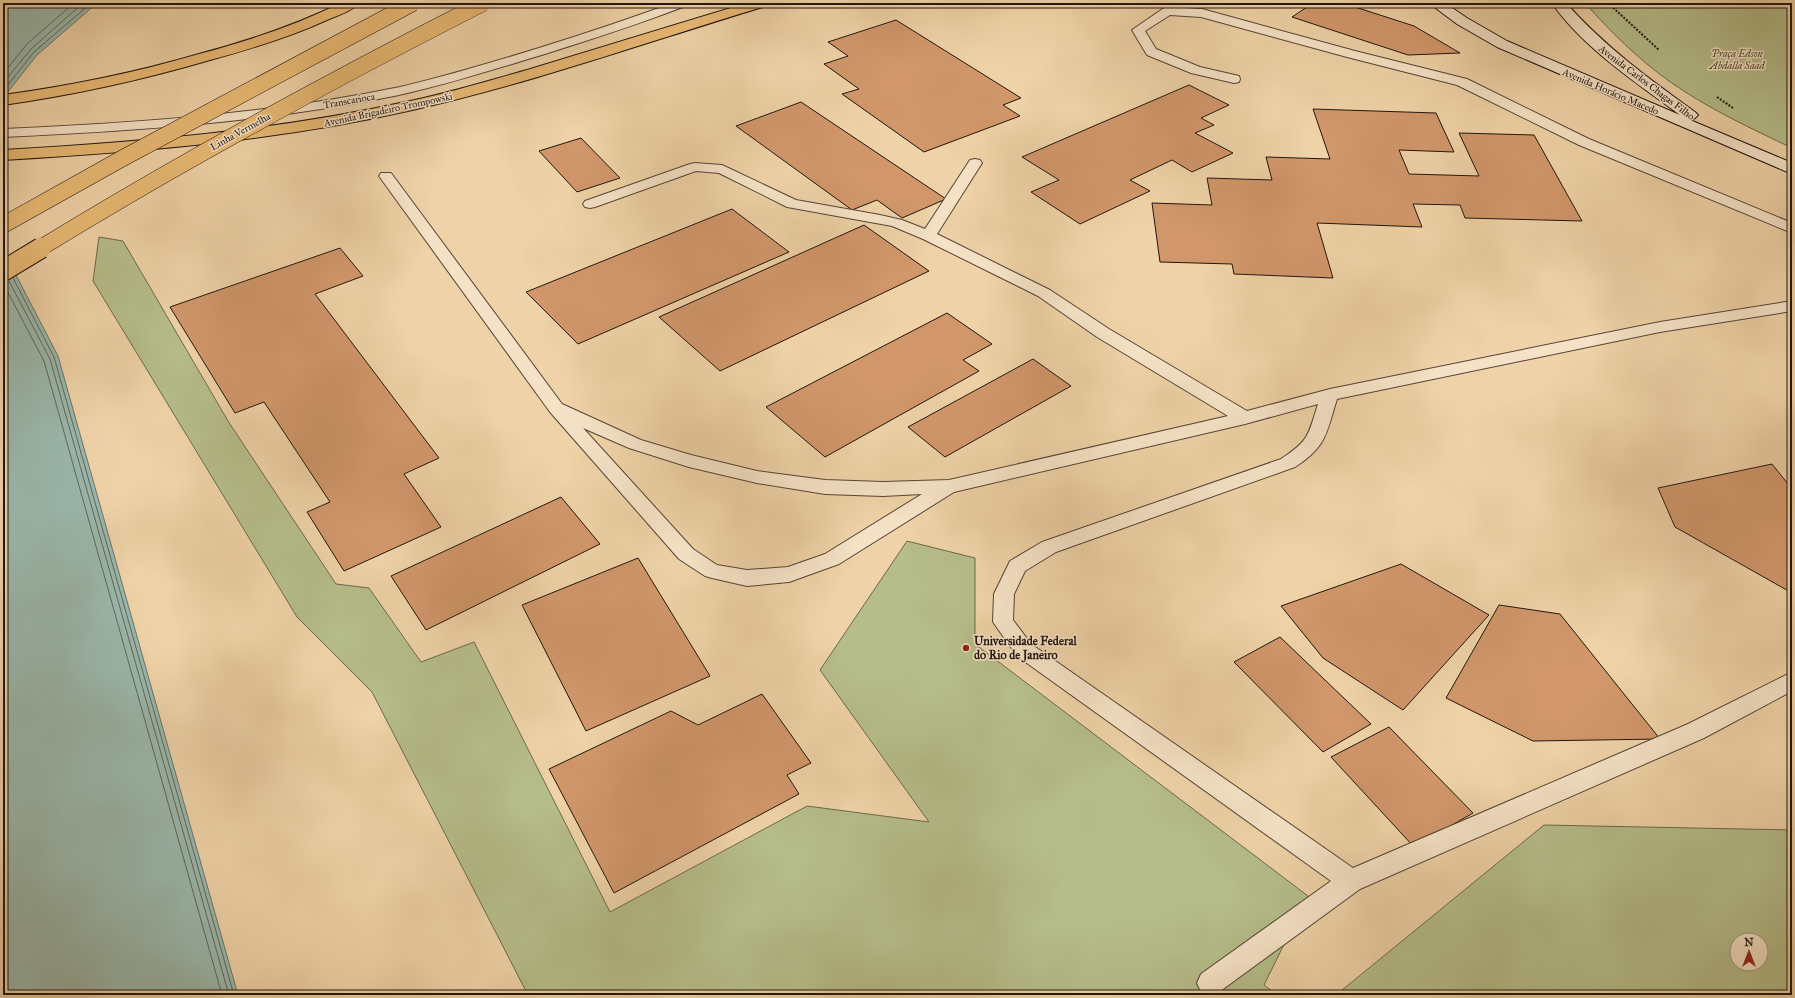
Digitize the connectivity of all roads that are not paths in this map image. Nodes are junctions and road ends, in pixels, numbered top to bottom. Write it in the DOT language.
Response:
graph roads {
  1 [pos="352,3"];
  2 [pos="413,3"];
  3 [pos="483,3"];
  4 [pos="684,3"];
  5 [pos="761,3"];
  6 [pos="1436,3"];
  7 [pos="1559,3"];
  8 [pos="1234,79"];
  9 [pos="3,100"];
  10 [pos="8,133"];
  11 [pos="1723,139"];
  12 [pos="3,155"];
  13 [pos="975,163"];
  14 [pos="1792,169"];
  15 [pos="386,176"];
  16 [pos="590,204"];
  17 [pos="3,225"];
  18 [pos="1792,228"];
  19 [pos="928,236"];
  20 [pos="3,271"];
  21 [pos="1792,306"];
  22 [pos="1330,395"];
  23 [pos="556,408"];
  24 [pos="1245,418"];
  25 [pos="949,487"];
  26 [pos="1792,681"];
  27 [pos="1351,881"];
  28 [pos="1210,983"];
  1 -- 9 [label="highway"];
  2 -- 17 [label="highway, bridge"];
  3 -- 20 [label="highway, Linha Vermelha, bridge"];
  4 -- 10 [label="lane, Transcarioca"];
  5 -- 12 [label="highway, Avenida Brigadeiro Trompowski"];
  6 -- 11 [label="street, Avenida Horácio Macedo"];
  7 -- 11 [label="street, Avenida Carlos Chagas Filho"];
  8 -- 18 [label="lane"];
  11 -- 14 [label="street, Avenida Horácio Macedo"];
  13 -- 19 [label="lane"];
  15 -- 23 [label="lane"];
  16 -- 19 [label="lane"];
  19 -- 24 [label="lane"];
  21 -- 22 [label="lane"];
  22 -- 24 [label="lane"];
  22 -- 27 [label="lane"];
  23 -- 25 [label="lane"];
  23 -- 25 [label="lane"];
  24 -- 25 [label="lane"];
  26 -- 27 [label="lane"];
  27 -- 28 [label="lane"];
}
